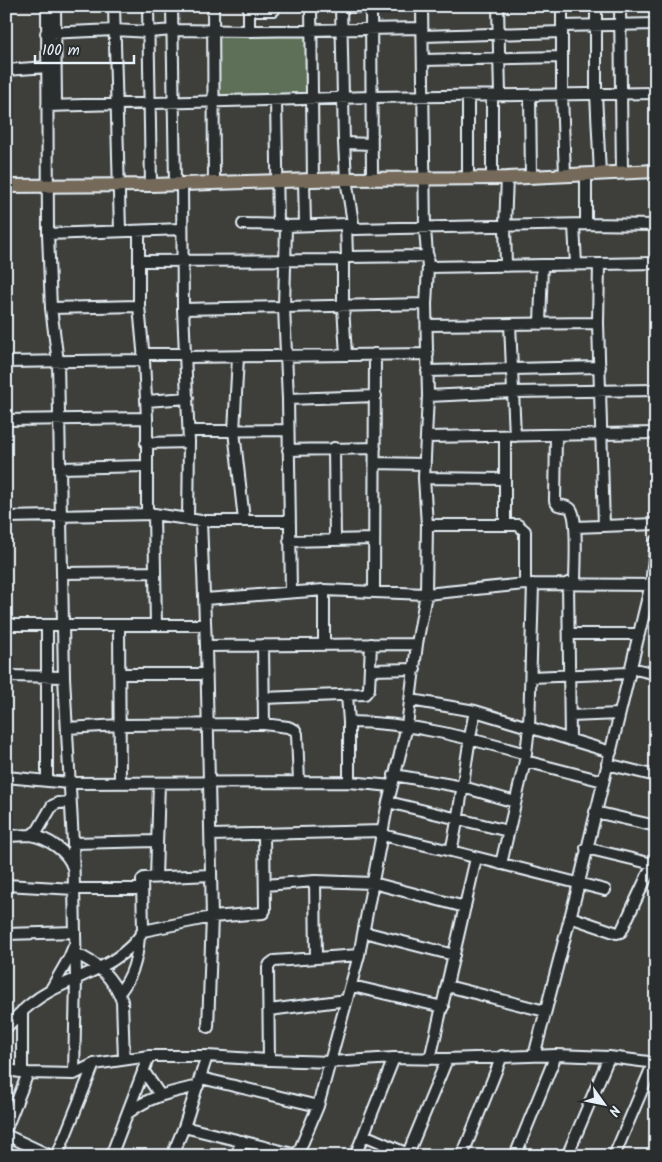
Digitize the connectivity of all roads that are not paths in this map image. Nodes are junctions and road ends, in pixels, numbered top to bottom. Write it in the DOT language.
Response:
graph roads {
  1 [pos="47,6"];
  2 [pos="55,6"];
  3 [pos="114,6"];
  4 [pos="148,6"];
  5 [pos="172,6"];
  6 [pos="213,6"];
  7 [pos="311,6"];
  8 [pos="341,6"];
  9 [pos="422,6"];
  10 [pos="498,6"];
  11 [pos="562,6"];
  12 [pos="596,6"];
  13 [pos="620,6"];
  14 [pos="371,7"];
  15 [pos="249,8"];
  16 [pos="274,8"];
  17 [pos="656,24"];
  18 [pos="595,25"];
  19 [pos="620,25"];
  20 [pos="341,28"];
  21 [pos="371,28"];
  22 [pos="562,29"];
  23 [pos="115,30"];
  24 [pos="173,30"];
  25 [pos="311,30"];
  26 [pos="213,31"];
  27 [pos="249,31"];
  28 [pos="274,31"];
  29 [pos="149,32"];
  30 [pos="422,32"];
  31 [pos="51,33"];
  32 [pos="498,33"];
  33 [pos="562,57"];
  34 [pos="499,59"];
  35 [pos="423,60"];
  36 [pos="47,67"];
  37 [pos="6,70"];
  38 [pos="656,92"];
  39 [pos="620,93"];
  40 [pos="562,94"];
  41 [pos="596,94"];
  42 [pos="530,95"];
  43 [pos="468,96"];
  44 [pos="496,96"];
  45 [pos="344,97"];
  46 [pos="372,97"];
  47 [pos="424,97"];
  48 [pos="311,99"];
  49 [pos="276,100"];
  50 [pos="214,101"];
  51 [pos="174,102"];
  52 [pos="116,103"];
  53 [pos="150,103"];
  54 [pos="52,105"];
  55 [pos="344,143"];
  56 [pos="372,144"];
  57 [pos="656,171"];
  58 [pos="586,174"];
  59 [pos="600,174"];
  60 [pos="622,174"];
  61 [pos="565,175"];
  62 [pos="531,176"];
  63 [pos="468,178"];
  64 [pos="492,178"];
  65 [pos="507,178"];
  66 [pos="346,179"];
  67 [pos="372,179"];
  68 [pos="425,179"];
  69 [pos="278,181"];
  70 [pos="308,181"];
  71 [pos="178,183"];
  72 [pos="214,183"];
  73 [pos="118,184"];
  74 [pos="48,185"];
  75 [pos="151,185"];
  76 [pos="6,186"];
  77 [pos="243,224"];
  78 [pos="305,224"];
  79 [pos="586,224"];
  80 [pos="282,225"];
  81 [pos="574,225"];
  82 [pos="656,225"];
  83 [pos="505,226"];
  84 [pos="350,227"];
  85 [pos="182,229"];
  86 [pos="425,229"];
  87 [pos="139,230"];
  88 [pos="120,231"];
  89 [pos="48,234"];
  90 [pos="428,256"];
  91 [pos="345,258"];
  92 [pos="183,260"];
  93 [pos="286,261"];
  94 [pos="139,262"];
  95 [pos="656,263"];
  96 [pos="576,264"];
  97 [pos="599,264"];
  98 [pos="542,265"];
  99 [pos="506,266"];
  100 [pos="428,268"];
  101 [pos="426,304"];
  102 [pos="139,306"];
  103 [pos="343,306"];
  104 [pos="284,307"];
  105 [pos="51,308"];
  106 [pos="183,309"];
  107 [pos="598,323"];
  108 [pos="510,324"];
  109 [pos="540,324"];
  110 [pos="427,325"];
  111 [pos="376,354"];
  112 [pos="428,354"];
  113 [pos="186,355"];
  114 [pos="346,355"];
  115 [pos="287,356"];
  116 [pos="144,357"];
  117 [pos="238,357"];
  118 [pos="6,362"];
  119 [pos="58,362"];
  120 [pos="600,367"];
  121 [pos="512,370"];
  122 [pos="427,371"];
  123 [pos="601,390"];
  124 [pos="656,390"];
  125 [pos="513,392"];
  126 [pos="376,396"];
  127 [pos="428,396"];
  128 [pos="188,398"];
  129 [pos="288,399"];
  130 [pos="146,402"];
  131 [pos="147,418"];
  132 [pos="6,420"];
  133 [pos="59,420"];
  134 [pos="288,430"];
  135 [pos="189,431"];
  136 [pos="234,431"];
  137 [pos="656,433"];
  138 [pos="556,434"];
  139 [pos="602,434"];
  140 [pos="510,436"];
  141 [pos="427,437"];
  142 [pos="189,442"];
  143 [pos="146,444"];
  144 [pos="334,448"];
  145 [pos="375,448"];
  146 [pos="288,450"];
  147 [pos="375,463"];
  148 [pos="425,464"];
  149 [pos="146,466"];
  150 [pos="60,468"];
  151 [pos="424,478"];
  152 [pos="505,479"];
  153 [pos="151,514"];
  154 [pos="60,516"];
  155 [pos="6,517"];
  156 [pos="188,519"];
  157 [pos="244,520"];
  158 [pos="201,521"];
  159 [pos="289,521"];
  160 [pos="505,524"];
  161 [pos="656,524"];
  162 [pos="427,525"];
  163 [pos="604,526"];
  164 [pos="574,528"];
  165 [pos="374,539"];
  166 [pos="336,540"];
  167 [pos="289,541"];
  168 [pos="656,541"];
  169 [pos="155,572"];
  170 [pos="62,573"];
  171 [pos="571,583"];
  172 [pos="529,584"];
  173 [pos="654,584"];
  174 [pos="324,590"];
  175 [pos="374,591"];
  176 [pos="291,592"];
  177 [pos="426,594"];
  178 [pos="204,599"];
  179 [pos="6,625"];
  180 [pos="64,625"];
  181 [pos="119,625"];
  182 [pos="156,625"];
  183 [pos="205,625"];
  184 [pos="48,626"];
  185 [pos="569,634"];
  186 [pos="639,634"];
  187 [pos="371,644"];
  188 [pos="417,644"];
  189 [pos="263,645"];
  190 [pos="324,645"];
  191 [pos="206,646"];
  192 [pos="415,669"];
  193 [pos="370,670"];
  194 [pos="630,671"];
  195 [pos="120,674"];
  196 [pos="206,674"];
  197 [pos="656,674"];
  198 [pos="569,675"];
  199 [pos="6,676"];
  200 [pos="47,676"];
  201 [pos="64,677"];
  202 [pos="531,677"];
  203 [pos="347,695"];
  204 [pos="263,698"];
  205 [pos="411,700"];
  206 [pos="475,712"];
  207 [pos="619,714"];
  208 [pos="570,716"];
  209 [pos="349,722"];
  210 [pos="264,724"];
  211 [pos="120,725"];
  212 [pos="207,725"];
  213 [pos="407,726"];
  214 [pos="66,728"];
  215 [pos="529,728"];
  216 [pos="470,738"];
  217 [pos="570,740"];
  218 [pos="610,752"];
  219 [pos="525,758"];
  220 [pos="607,764"];
  221 [pos="655,773"];
  222 [pos="6,777"];
  223 [pos="47,780"];
  224 [pos="393,780"];
  225 [pos="603,781"];
  226 [pos="120,782"];
  227 [pos="299,782"];
  228 [pos="350,782"];
  229 [pos="69,783"];
  230 [pos="159,783"];
  231 [pos="209,783"];
  232 [pos="463,787"];
  233 [pos="70,802"];
  234 [pos="388,802"];
  235 [pos="515,802"];
  236 [pos="595,812"];
  237 [pos="458,819"];
  238 [pos="656,826"];
  239 [pos="508,831"];
  240 [pos="383,833"];
  241 [pos="264,834"];
  242 [pos="31,835"];
  243 [pos="210,835"];
  244 [pos="6,836"];
  245 [pos="156,842"];
  246 [pos="73,843"];
  247 [pos="586,848"];
  248 [pos="451,851"];
  249 [pos="476,858"];
  250 [pos="654,861"];
  251 [pos="501,864"];
  252 [pos="74,870"];
  253 [pos="211,875"];
  254 [pos="156,877"];
  255 [pos="315,880"];
  256 [pos="373,883"];
  257 [pos="579,883"];
  258 [pos="6,885"];
  259 [pos="265,885"];
  260 [pos="74,889"];
  261 [pos="142,889"];
  262 [pos="605,890"];
  263 [pos="465,907"];
  264 [pos="212,917"];
  265 [pos="570,917"];
  266 [pos="75,932"];
  267 [pos="364,932"];
  268 [pos="6,934"];
  269 [pos="141,934"];
  270 [pos="75,943"];
  271 [pos="76,954"];
  272 [pos="359,955"];
  273 [pos="454,955"];
  274 [pos="316,958"];
  275 [pos="100,968"];
  276 [pos="76,978"];
  277 [pos="352,986"];
  278 [pos="447,986"];
  279 [pos="50,991"];
  280 [pos="119,993"];
  281 [pos="347,1000"];
  282 [pos="443,1007"];
  283 [pos="269,1010"];
  284 [pos="22,1011"];
  285 [pos="545,1011"];
  286 [pos="208,1027"];
  287 [pos="6,1028"];
  288 [pos="556,1055"];
  289 [pos="148,1056"];
  290 [pos="207,1056"];
  291 [pos="502,1056"];
  292 [pos="534,1056"];
  293 [pos="394,1058"];
  294 [pos="447,1058"];
  295 [pos="609,1058"];
  296 [pos="124,1059"];
  297 [pos="430,1059"];
  298 [pos="269,1060"];
  299 [pos="331,1062"];
  300 [pos="655,1062"];
  301 [pos="94,1064"];
  302 [pos="6,1070"];
  303 [pos="143,1070"];
  304 [pos="25,1073"];
  305 [pos="74,1074"];
  306 [pos="199,1082"];
  307 [pos="160,1095"];
  308 [pos="318,1106"];
  309 [pos="127,1113"];
  310 [pos="184,1127"];
  311 [pos="6,1129"];
  312 [pos="6,1135"];
  313 [pos="364,1135"];
  314 [pos="242,1141"];
  315 [pos="299,1155"];
  316 [pos="408,1155"];
  317 [pos="51,1156"];
  318 [pos="57,1156"];
  319 [pos="111,1156"];
  320 [pos="172,1156"];
  321 [pos="236,1156"];
  322 [pos="355,1156"];
  323 [pos="462,1156"];
  324 [pos="515,1156"];
  325 [pos="567,1156"];
  326 [pos="614,1156"];
  1 -- 31 [label="street"];
  2 -- 31 [label="street"];
  3 -- 23 [label="street"];
  4 -- 29 [label="street"];
  5 -- 24 [label="street"];
  6 -- 26 [label="street"];
  7 -- 25 [label="street"];
  8 -- 14 [label="street"];
  8 -- 20 [label="street"];
  9 -- 30 [label="street"];
  10 -- 32 [label="street"];
  11 -- 22 [label="street"];
  12 -- 18 [label="street"];
  13 -- 19 [label="street"];
  14 -- 21 [label="street"];
  15 -- 16 [label="street"];
  15 -- 27 [label="street"];
  16 -- 28 [label="street"];
  17 -- 19 [label="street"];
  18 -- 19 [label="street"];
  18 -- 22 [label="street"];
  18 -- 41 [label="street"];
  19 -- 39 [label="street"];
  20 -- 21 [label="street"];
  20 -- 25 [label="street"];
  20 -- 45 [label="street"];
  21 -- 30 [label="street"];
  21 -- 46 [label="street"];
  22 -- 32 [label="street"];
  22 -- 33 [label="street"];
  23 -- 29 [label="street"];
  23 -- 31 [label="street"];
  23 -- 52 [label="street"];
  24 -- 26 [label="street"];
  24 -- 29 [label="street"];
  24 -- 51 [label="street"];
  25 -- 28 [label="street"];
  25 -- 48 [label="street"];
  26 -- 27 [label="street"];
  26 -- 50 [label="street"];
  27 -- 28 [label="street"];
  29 -- 53 [label="street"];
  30 -- 32 [label="street"];
  30 -- 35 [label="street"];
  31 -- 36 [label="street"];
  31 -- 54 [label="street"];
  32 -- 34 [label="street"];
  33 -- 34 [label="street"];
  33 -- 40 [label="street"];
  34 -- 35 [label="street"];
  34 -- 44 [label="street"];
  35 -- 47 [label="street"];
  36 -- 37 [label="street"];
  36 -- 54 [label="street"];
  38 -- 39 [label="street"];
  39 -- 41 [label="street"];
  39 -- 60 [label="street"];
  40 -- 41 [label="street"];
  40 -- 42 [label="street"];
  40 -- 61 [label="street"];
  41 -- 59 [label="street"];
  42 -- 44 [label="street"];
  42 -- 62 [label="street"];
  43 -- 44 [label="street"];
  43 -- 47 [label="street"];
  43 -- 63 [label="street"];
  44 -- 64 [label="street"];
  45 -- 46 [label="street"];
  45 -- 48 [label="street"];
  45 -- 55 [label="street"];
  46 -- 47 [label="street"];
  46 -- 56 [label="street"];
  47 -- 68 [label="street"];
  48 -- 49 [label="street"];
  48 -- 70 [label="street"];
  49 -- 50 [label="street"];
  49 -- 69 [label="street"];
  50 -- 51 [label="street"];
  50 -- 72 [label="street"];
  51 -- 53 [label="street"];
  51 -- 71 [label="street"];
  52 -- 53 [label="street"];
  52 -- 54 [label="street"];
  52 -- 73 [label="street"];
  53 -- 75 [label="street"];
  54 -- 74 [label="street"];
  55 -- 56 [label="street"];
  55 -- 66 [label="street"];
  56 -- 67 [label="street"];
  57 -- 60 [label="main road"];
  58 -- 59 [label="main road"];
  58 -- 61 [label="main road"];
  58 -- 79 [label="street"];
  59 -- 60 [label="main road"];
  61 -- 62 [label="main road"];
  62 -- 65 [label="main road"];
  63 -- 64 [label="main road"];
  63 -- 68 [label="main road"];
  64 -- 65 [label="main road"];
  65 -- 83 [label="street"];
  66 -- 67 [label="main road"];
  66 -- 70 [label="main road"];
  66 -- 84 [label="street"];
  67 -- 68 [label="main road"];
  68 -- 86 [label="street"];
  69 -- 70 [label="main road"];
  69 -- 72 [label="main road"];
  69 -- 80 [label="street"];
  70 -- 78 [label="street"];
  71 -- 72 [label="main road"];
  71 -- 75 [label="main road"];
  71 -- 85 [label="street"];
  73 -- 74 [label="main road"];
  73 -- 75 [label="main road"];
  73 -- 88 [label="street"];
  74 -- 76 [label="main road"];
  74 -- 89 [label="street"];
  77 -- 80 [label="street"];
  78 -- 80 [label="street"];
  78 -- 84 [label="street"];
  79 -- 81 [label="street"];
  79 -- 82 [label="street"];
  80 -- 93 [label="street"];
  81 -- 83 [label="street"];
  81 -- 96 [label="street"];
  83 -- 86 [label="street"];
  83 -- 99 [label="street"];
  84 -- 86 [label="street"];
  84 -- 91 [label="street"];
  85 -- 87 [label="street"];
  85 -- 92 [label="street"];
  86 -- 90 [label="street"];
  87 -- 88 [label="street"];
  87 -- 94 [label="street"];
  88 -- 89 [label="street"];
  89 -- 105 [label="street"];
  90 -- 91 [label="street"];
  90 -- 100 [label="street"];
  91 -- 93 [label="street"];
  91 -- 103 [label="street"];
  92 -- 93 [label="street"];
  92 -- 94 [label="street"];
  92 -- 106 [label="street"];
  93 -- 104 [label="street"];
  94 -- 102 [label="street"];
  95 -- 97 [label="street"];
  96 -- 97 [label="street"];
  96 -- 98 [label="street"];
  97 -- 107 [label="street"];
  98 -- 99 [label="street"];
  98 -- 109 [label="street"];
  99 -- 100 [label="street"];
  100 -- 101 [label="street"];
  101 -- 103 [label="street"];
  101 -- 110 [label="street"];
  102 -- 105 [label="street"];
  102 -- 116 [label="street"];
  103 -- 104 [label="street"];
  103 -- 114 [label="street"];
  104 -- 106 [label="street"];
  104 -- 115 [label="street"];
  105 -- 119 [label="street"];
  106 -- 113 [label="street"];
  107 -- 109 [label="street"];
  107 -- 120 [label="street"];
  108 -- 109 [label="street"];
  108 -- 110 [label="street"];
  108 -- 121 [label="street"];
  110 -- 112 [label="street"];
  111 -- 112 [label="street"];
  111 -- 114 [label="street"];
  111 -- 126 [label="street"];
  112 -- 122 [label="street"];
  113 -- 116 [label="street"];
  113 -- 117 [label="street"];
  113 -- 128 [label="street"];
  114 -- 115 [label="street"];
  115 -- 117 [label="street"];
  115 -- 129 [label="street"];
  116 -- 119 [label="street"];
  116 -- 130 [label="street"];
  117 -- 136 [label="street"];
  118 -- 119 [label="street"];
  119 -- 133 [label="street"];
  120 -- 121 [label="street"];
  120 -- 123 [label="street"];
  121 -- 122 [label="street"];
  121 -- 125 [label="street"];
  122 -- 127 [label="street"];
  123 -- 124 [label="street"];
  123 -- 125 [label="street"];
  123 -- 139 [label="street"];
  125 -- 127 [label="street"];
  125 -- 140 [label="street"];
  126 -- 129 [label="street"];
  126 -- 145 [label="street"];
  127 -- 141 [label="street"];
  128 -- 130 [label="street"];
  128 -- 135 [label="street"];
  129 -- 134 [label="street"];
  130 -- 131 [label="street"];
  131 -- 133 [label="street"];
  131 -- 143 [label="street"];
  132 -- 133 [label="street"];
  133 -- 150 [label="street"];
  134 -- 136 [label="street"];
  134 -- 146 [label="street"];
  135 -- 136 [label="street"];
  135 -- 142 [label="street"];
  136 -- 157 [label="street"];
  137 -- 139 [label="street"];
  138 -- 139 [label="street"];
  138 -- 140 [label="street"];
  138 -- 164 [label="street"];
  139 -- 163 [label="street"];
  140 -- 141 [label="street"];
  140 -- 152 [label="street"];
  141 -- 148 [label="street"];
  142 -- 143 [label="street"];
  142 -- 156 [label="street"];
  143 -- 149 [label="street"];
  144 -- 145 [label="street"];
  144 -- 146 [label="street"];
  144 -- 166 [label="street"];
  145 -- 147 [label="street"];
  146 -- 159 [label="street"];
  147 -- 148 [label="street"];
  147 -- 165 [label="street"];
  148 -- 151 [label="street"];
  149 -- 150 [label="street"];
  149 -- 153 [label="street"];
  150 -- 154 [label="street"];
  151 -- 152 [label="street"];
  151 -- 162 [label="street"];
  152 -- 160 [label="street"];
  153 -- 154 [label="street"];
  153 -- 156 [label="street"];
  153 -- 169 [label="street"];
  154 -- 155 [label="street"];
  154 -- 170 [label="street"];
  156 -- 158 [label="street"];
  157 -- 158 [label="street"];
  157 -- 159 [label="street"];
  158 -- 178 [label="street"];
  159 -- 167 [label="street"];
  160 -- 162 [label="street"];
  160 -- 172 [label="street"];
  161 -- 163 [label="street"];
  162 -- 177 [label="street"];
  163 -- 164 [label="street"];
  164 -- 171 [label="street"];
  165 -- 166 [label="street"];
  165 -- 175 [label="street"];
  166 -- 167 [label="street"];
  167 -- 176 [label="street"];
  168 -- 173 [label="street"];
  169 -- 170 [label="street"];
  169 -- 182 [label="street"];
  170 -- 180 [label="street"];
  171 -- 172 [label="street"];
  171 -- 173 [label="street"];
  171 -- 185 [label="street"];
  172 -- 177 [label="street"];
  172 -- 202 [label="street"];
  173 -- 186 [label="street"];
  174 -- 175 [label="street"];
  174 -- 176 [label="street"];
  174 -- 190 [label="street"];
  175 -- 177 [label="street"];
  176 -- 178 [label="street"];
  177 -- 188 [label="street"];
  178 -- 183 [label="street"];
  179 -- 184 [label="street"];
  180 -- 181 [label="street"];
  180 -- 184 [label="street"];
  180 -- 201 [label="street"];
  181 -- 182 [label="street"];
  181 -- 195 [label="street"];
  182 -- 183 [label="street"];
  183 -- 191 [label="street"];
  184 -- 200 [label="street"];
  185 -- 186 [label="street"];
  185 -- 198 [label="street"];
  186 -- 194 [label="street"];
  187 -- 188 [label="street"];
  187 -- 190 [label="street"];
  187 -- 193 [label="street"];
  188 -- 192 [label="street"];
  189 -- 190 [label="street"];
  189 -- 191 [label="street"];
  189 -- 204 [label="street"];
  191 -- 196 [label="street"];
  192 -- 193 [label="street"];
  192 -- 205 [label="street"];
  193 -- 203 [label="street"];
  194 -- 197 [label="street"];
  194 -- 198 [label="street"];
  194 -- 207 [label="street"];
  195 -- 196 [label="street"];
  195 -- 211 [label="street"];
  196 -- 212 [label="street"];
  198 -- 202 [label="street"];
  198 -- 208 [label="street"];
  199 -- 200 [label="street"];
  200 -- 201 [label="street"];
  200 -- 223 [label="street"];
  201 -- 214 [label="street"];
  202 -- 215 [label="street"];
  203 -- 204 [label="street"];
  203 -- 209 [label="street"];
  204 -- 210 [label="street"];
  205 -- 206 [label="street"];
  205 -- 213 [label="street"];
  206 -- 215 [label="street"];
  206 -- 216 [label="street"];
  207 -- 208 [label="street"];
  207 -- 218 [label="street"];
  208 -- 217 [label="street"];
  209 -- 213 [label="street"];
  209 -- 228 [label="street"];
  210 -- 212 [label="street"];
  210 -- 227 [label="street"];
  211 -- 212 [label="street"];
  211 -- 214 [label="street"];
  211 -- 226 [label="street"];
  212 -- 231 [label="street"];
  213 -- 216 [label="street"];
  213 -- 224 [label="street"];
  214 -- 229 [label="street"];
  215 -- 217 [label="street"];
  215 -- 219 [label="street"];
  216 -- 219 [label="street"];
  216 -- 232 [label="street"];
  217 -- 218 [label="street"];
  218 -- 220 [label="street"];
  219 -- 225 [label="street"];
  219 -- 235 [label="street"];
  220 -- 221 [label="street"];
  220 -- 225 [label="street"];
  222 -- 223 [label="street"];
  223 -- 229 [label="street"];
  224 -- 228 [label="street"];
  224 -- 232 [label="street"];
  224 -- 234 [label="street"];
  225 -- 236 [label="street"];
  226 -- 229 [label="street"];
  226 -- 230 [label="street"];
  227 -- 228 [label="street"];
  227 -- 231 [label="street"];
  229 -- 233 [label="street"];
  230 -- 231 [label="street"];
  230 -- 245 [label="street"];
  231 -- 243 [label="street"];
  232 -- 235 [label="street"];
  232 -- 237 [label="street"];
  233 -- 242 [label="street"];
  233 -- 246 [label="street"];
  234 -- 237 [label="street"];
  234 -- 240 [label="street"];
  235 -- 239 [label="street"];
  236 -- 238 [label="street"];
  236 -- 247 [label="street"];
  237 -- 239 [label="street"];
  237 -- 248 [label="street"];
  239 -- 251 [label="street"];
  240 -- 241 [label="street"];
  240 -- 248 [label="street"];
  240 -- 256 [label="street"];
  241 -- 243 [label="street"];
  241 -- 259 [label="street"];
  242 -- 244 [label="street"];
  242 -- 252 [label="street"];
  243 -- 253 [label="street"];
  245 -- 246 [label="street"];
  245 -- 254 [label="street"];
  246 -- 252 [label="street"];
  247 -- 250 [label="street"];
  247 -- 257 [label="street"];
  248 -- 249 [label="street"];
  249 -- 251 [label="street"];
  249 -- 263 [label="street"];
  250 -- 265 [label="street"];
  251 -- 257 [label="street"];
  252 -- 260 [label="street"];
  253 -- 254 [label="street"];
  253 -- 264 [label="street"];
  254 -- 261 [label="street"];
  255 -- 256 [label="street"];
  255 -- 259 [label="street"];
  255 -- 274 [label="street"];
  256 -- 263 [label="street"];
  256 -- 267 [label="street"];
  257 -- 262 [label="street"];
  257 -- 265 [label="street"];
  258 -- 260 [label="street"];
  259 -- 264 [label="street"];
  260 -- 261 [label="street"];
  260 -- 266 [label="street"];
  261 -- 269 [label="street"];
  263 -- 273 [label="street"];
  264 -- 269 [label="street"];
  264 -- 286 [label="street"];
  265 -- 285 [label="street"];
  266 -- 268 [label="street"];
  266 -- 270 [label="street"];
  267 -- 272 [label="street"];
  267 -- 273 [label="street"];
  269 -- 275 [label="street"];
  269 -- 280 [label="street"];
  270 -- 271 [label="street"];
  270 -- 279 [label="street"];
  271 -- 275 [label="street"];
  271 -- 276 [label="street"];
  272 -- 274 [label="street"];
  272 -- 277 [label="street"];
  273 -- 278 [label="street"];
  274 -- 283 [label="street"];
  275 -- 276 [label="street"];
  275 -- 280 [label="street"];
  276 -- 279 [label="street"];
  276 -- 305 [label="street"];
  277 -- 281 [label="street"];
  277 -- 282 [label="street"];
  278 -- 282 [label="street"];
  278 -- 285 [label="street"];
  279 -- 284 [label="street"];
  280 -- 296 [label="street"];
  281 -- 283 [label="street"];
  281 -- 299 [label="street"];
  282 -- 297 [label="street"];
  283 -- 298 [label="street"];
  284 -- 287 [label="street"];
  284 -- 304 [label="street"];
  285 -- 292 [label="street"];
  288 -- 292 [label="street"];
  288 -- 295 [label="street"];
  288 -- 324 [label="street"];
  289 -- 290 [label="street"];
  289 -- 296 [label="street"];
  289 -- 303 [label="street"];
  290 -- 298 [label="street"];
  290 -- 306 [label="street"];
  291 -- 292 [label="street"];
  291 -- 294 [label="street"];
  291 -- 323 [label="street"];
  293 -- 297 [label="street"];
  293 -- 299 [label="street"];
  293 -- 313 [label="street"];
  294 -- 297 [label="street"];
  294 -- 316 [label="street"];
  295 -- 300 [label="street"];
  295 -- 325 [label="street"];
  296 -- 301 [label="street"];
  298 -- 299 [label="street"];
  299 -- 308 [label="street"];
  300 -- 326 [label="street"];
  301 -- 305 [label="street"];
  301 -- 318 [label="street"];
  302 -- 304 [label="street"];
  303 -- 307 [label="street"];
  303 -- 309 [label="street"];
  304 -- 305 [label="street"];
  304 -- 311 [label="street"];
  306 -- 307 [label="street"];
  306 -- 308 [label="street"];
  306 -- 310 [label="street"];
  307 -- 309 [label="street"];
  308 -- 315 [label="street"];
  309 -- 319 [label="street"];
  310 -- 314 [label="street"];
  310 -- 320 [label="street"];
  312 -- 317 [label="street"];
  313 -- 316 [label="street"];
  313 -- 322 [label="street"];
  314 -- 315 [label="street"];
  314 -- 321 [label="street"];
}
